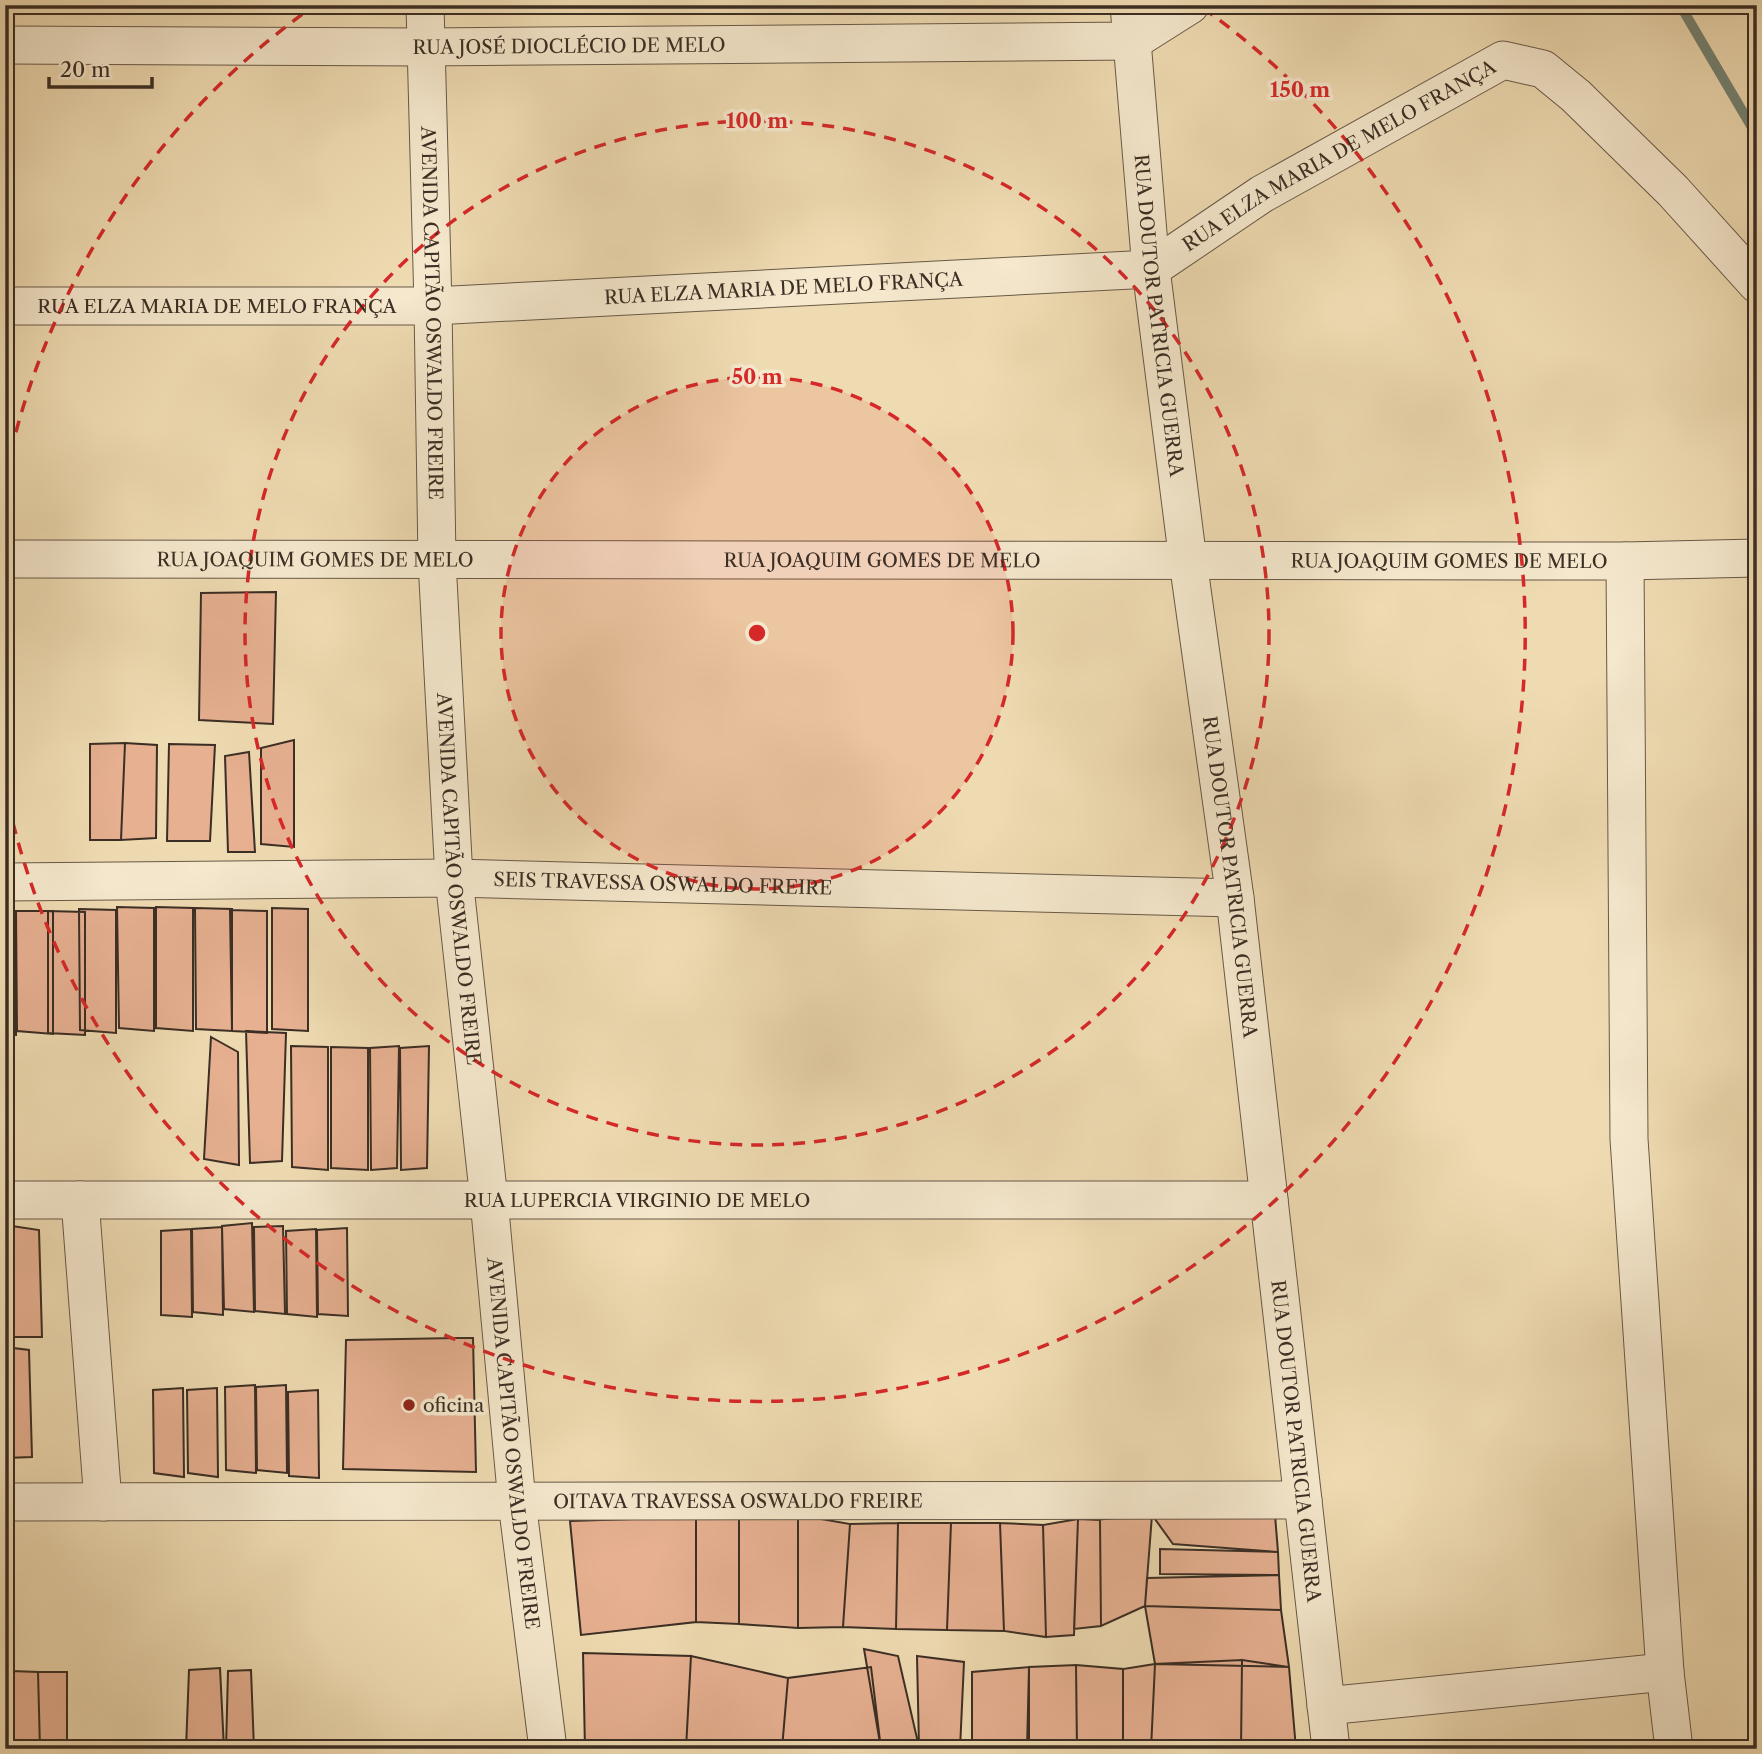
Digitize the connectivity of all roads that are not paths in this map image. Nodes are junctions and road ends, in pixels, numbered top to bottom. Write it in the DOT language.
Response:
graph roads {
  1 [pos="425,5"];
  2 [pos="1190,5"];
  3 [pos="1131,23"];
  4 [pos="5,45"];
  5 [pos="426,47"];
  6 [pos="1151,269"];
  7 [pos="1757,284"];
  8 [pos="5,306"];
  9 [pos="433,306"];
  10 [pos="1757,558"];
  11 [pos="5,559"];
  12 [pos="437,561"];
  13 [pos="1188,561"];
  14 [pos="1625,561"];
  15 [pos="454,878"];
  16 [pos="5,882"];
  17 [pos="1235,898"];
  18 [pos="5,1200"];
  19 [pos="80,1200"];
  20 [pos="489,1200"];
  21 [pos="1269,1200"];
  22 [pos="1303,1500"];
  23 [pos="5,1502"];
  24 [pos="103,1502"];
  25 [pos="517,1502"];
  26 [pos="1665,1672"];
  27 [pos="1326,1706"];
  28 [pos="548,1749"];
  29 [pos="1331,1749"];
  30 [pos="1674,1749"];
  1 -- 5 [label="street, AVENIDA CAPITÃO OSWALDO FREIRE"];
  2 -- 3 [label="street"];
  3 -- 5 [label="street, RUA JOSÉ DIOCLÉCIO DE MELO"];
  3 -- 6 [label="street, RUA DOUTOR PATRICIA GUERRA"];
  4 -- 5 [label="street, RUA JOSÉ DIOCLÉCIO DE MELO"];
  5 -- 9 [label="street, AVENIDA CAPITÃO OSWALDO FREIRE"];
  6 -- 7 [label="street, RUA ELZA MARIA DE MELO FRANÇA"];
  6 -- 9 [label="street, RUA ELZA MARIA DE MELO FRANÇA"];
  6 -- 13 [label="street, RUA DOUTOR PATRICIA GUERRA"];
  8 -- 9 [label="street, RUA ELZA MARIA DE MELO FRANÇA"];
  9 -- 12 [label="street, AVENIDA CAPITÃO OSWALDO FREIRE"];
  10 -- 14 [label="street, RUA JOAQUIM GOMES DE MELO"];
  11 -- 12 [label="street, RUA JOAQUIM GOMES DE MELO"];
  12 -- 13 [label="street, RUA JOAQUIM GOMES DE MELO"];
  12 -- 15 [label="street, AVENIDA CAPITÃO OSWALDO FREIRE"];
  13 -- 14 [label="street, RUA JOAQUIM GOMES DE MELO"];
  13 -- 17 [label="street, RUA DOUTOR PATRICIA GUERRA"];
  14 -- 26 [label="street"];
  15 -- 16 [label="street, SEIS TRAVESSA OSWALDO FREIRE"];
  15 -- 17 [label="street, SEIS TRAVESSA OSWALDO FREIRE"];
  15 -- 20 [label="street, AVENIDA CAPITÃO OSWALDO FREIRE"];
  17 -- 21 [label="street, RUA DOUTOR PATRICIA GUERRA"];
  18 -- 19 [label="street, RUA LUPERCIA VIRGINIO DE MELO"];
  19 -- 20 [label="street, RUA LUPERCIA VIRGINIO DE MELO"];
  19 -- 24 [label="street"];
  20 -- 21 [label="street, RUA LUPERCIA VIRGINIO DE MELO"];
  20 -- 25 [label="street, AVENIDA CAPITÃO OSWALDO FREIRE"];
  21 -- 22 [label="street, RUA DOUTOR PATRICIA GUERRA"];
  22 -- 25 [label="street, OITAVA TRAVESSA OSWALDO FREIRE"];
  22 -- 27 [label="street, RUA DOUTOR PATRICIA GUERRA"];
  23 -- 24 [label="street, OITAVA TRAVESSA OSWALDO FREIRE"];
  24 -- 25 [label="street, OITAVA TRAVESSA OSWALDO FREIRE"];
  25 -- 28 [label="street, AVENIDA CAPITÃO OSWALDO FREIRE"];
  26 -- 27 [label="street"];
  26 -- 30 [label="street"];
  27 -- 29 [label="street, RUA DOUTOR PATRICIA GUERRA"];
}
